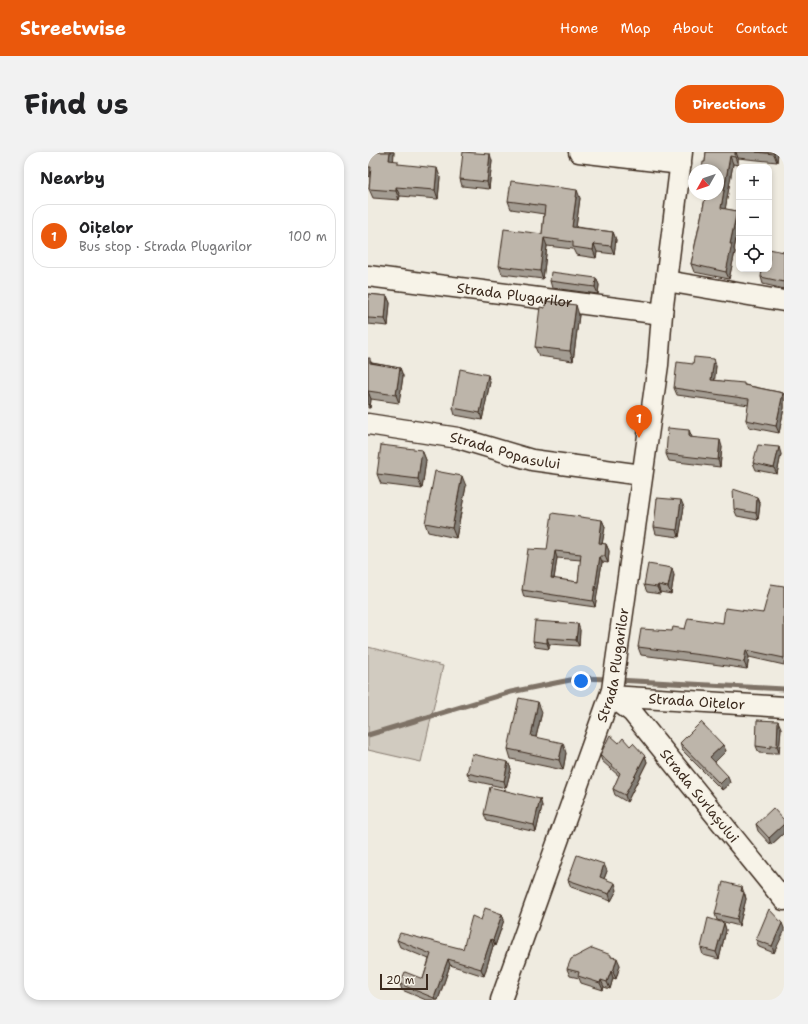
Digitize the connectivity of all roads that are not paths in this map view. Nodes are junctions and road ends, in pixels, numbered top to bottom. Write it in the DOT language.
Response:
graph roads {
  1 [pos="579,152"];
  2 [pos="681,158"];
  3 [pos="368,276"];
  4 [pos="666,281"];
  5 [pos="784,301"];
  6 [pos="662,314"];
  7 [pos="368,424"];
  8 [pos="642,475"];
  9 [pos="612,693"];
  10 [pos="784,707"];
  11 [pos="784,900"];
  12 [pos="501,1000"];
  1 -- 2 [label="street, Strada Plugarilor"];
  2 -- 4 [label="street, Strada Plugarilor"];
  3 -- 6 [label="street, Strada Plugarilor"];
  4 -- 5 [label="street"];
  4 -- 6 [label="street, Strada Plugarilor"];
  6 -- 8 [label="street, Strada Plugarilor"];
  7 -- 8 [label="street, Strada Popasului"];
  8 -- 9 [label="street, Strada Plugarilor"];
  9 -- 10 [label="street, Strada Oițelor"];
  9 -- 11 [label="street, Strada Surlașului"];
  9 -- 12 [label="street, Strada Plugarilor"];
}
